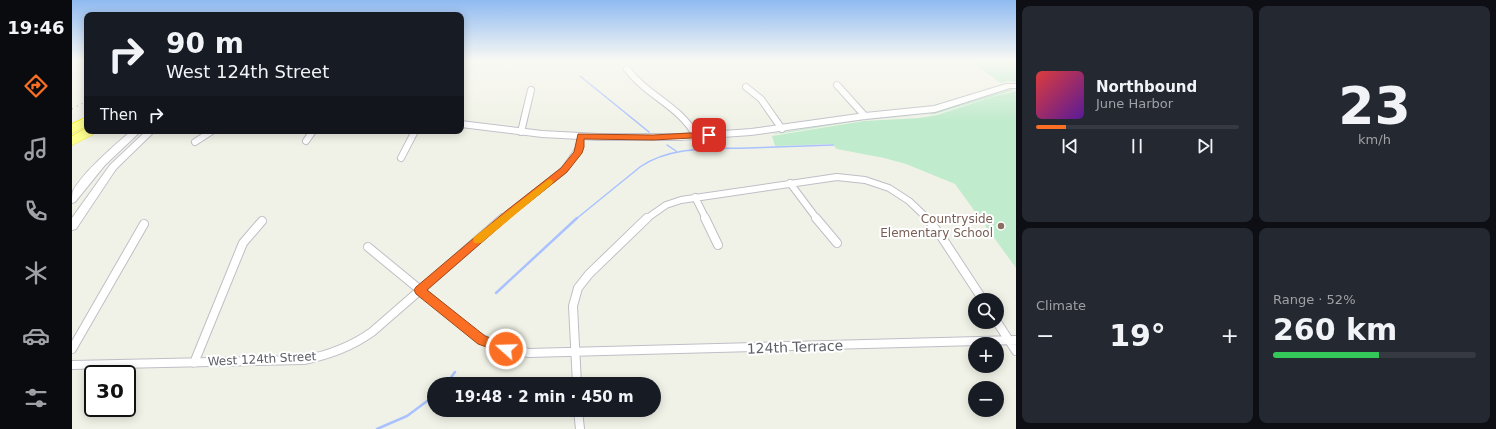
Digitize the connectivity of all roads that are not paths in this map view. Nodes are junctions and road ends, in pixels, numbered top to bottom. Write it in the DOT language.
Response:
graph roads {
  1 [pos="636,80"];
  2 [pos="837,85"];
  3 [pos="746,86"];
  4 [pos="1016,86"];
  5 [pos="531,90"];
  6 [pos="865,116"];
  7 [pos="84,123"];
  8 [pos="464,124"];
  9 [pos="72,129"];
  10 [pos="782,129"];
  11 [pos="521,132"];
  12 [pos="85,134"];
  13 [pos="134,134"];
  14 [pos="148,134"];
  15 [pos="208,134"];
  16 [pos="311,134"];
  17 [pos="414,134"];
  18 [pos="580,136"];
  19 [pos="696,136"];
  20 [pos="72,141"];
  21 [pos="306,141"];
  22 [pos="195,142"];
  23 [pos="402,158"];
  24 [pos="790,183"];
  25 [pos="695,197"];
  26 [pos="72,199"];
  27 [pos="76,213"];
  28 [pos="262,221"];
  29 [pos="144,224"];
  30 [pos="72,226"];
  31 [pos="837,243"];
  32 [pos="718,245"];
  33 [pos="368,247"];
  34 [pos="419,290"];
  35 [pos="977,293"];
  36 [pos="1003,329"];
  37 [pos="1012,340"];
  38 [pos="72,349"];
  39 [pos="1016,351"];
  40 [pos="575,353"];
  41 [pos="194,363"];
  42 [pos="72,365"];
  43 [pos="577,377"];
  44 [pos="579,417"];
  45 [pos="580,429"];
  1 -- 19 [label="street"];
  2 -- 6 [label="street"];
  3 -- 10 [label="street"];
  4 -- 6 [label="street"];
  5 -- 11 [label="street"];
  6 -- 10 [label="street"];
  7 -- 9 [label="highway"];
  8 -- 11 [label="street"];
  10 -- 19 [label="street"];
  11 -- 18 [label="street"];
  12 -- 20 [label="highway"];
  13 -- 26 [label="street"];
  14 -- 27 [label="street"];
  15 -- 22 [label="street"];
  16 -- 21 [label="street"];
  17 -- 23 [label="street"];
  18 -- 19 [label="street"];
  18 -- 34 [label="street, West 124th Street"];
  24 -- 25 [label="street"];
  24 -- 31 [label="street"];
  24 -- 35 [label="street"];
  25 -- 32 [label="street"];
  25 -- 40 [label="street"];
  27 -- 30 [label="street"];
  28 -- 41 [label="street"];
  29 -- 38 [label="street"];
  33 -- 34 [label="street, 124th Terrace"];
  34 -- 40 [label="street, 124th Terrace"];
  34 -- 41 [label="street, West 124th Street"];
  36 -- 37 [label="street"];
  37 -- 39 [label="street"];
  37 -- 40 [label="street, 124th Terrace"];
  40 -- 43 [label="street"];
  41 -- 42 [label="street, West 124th Street"];
  44 -- 45 [label="street"];
}
